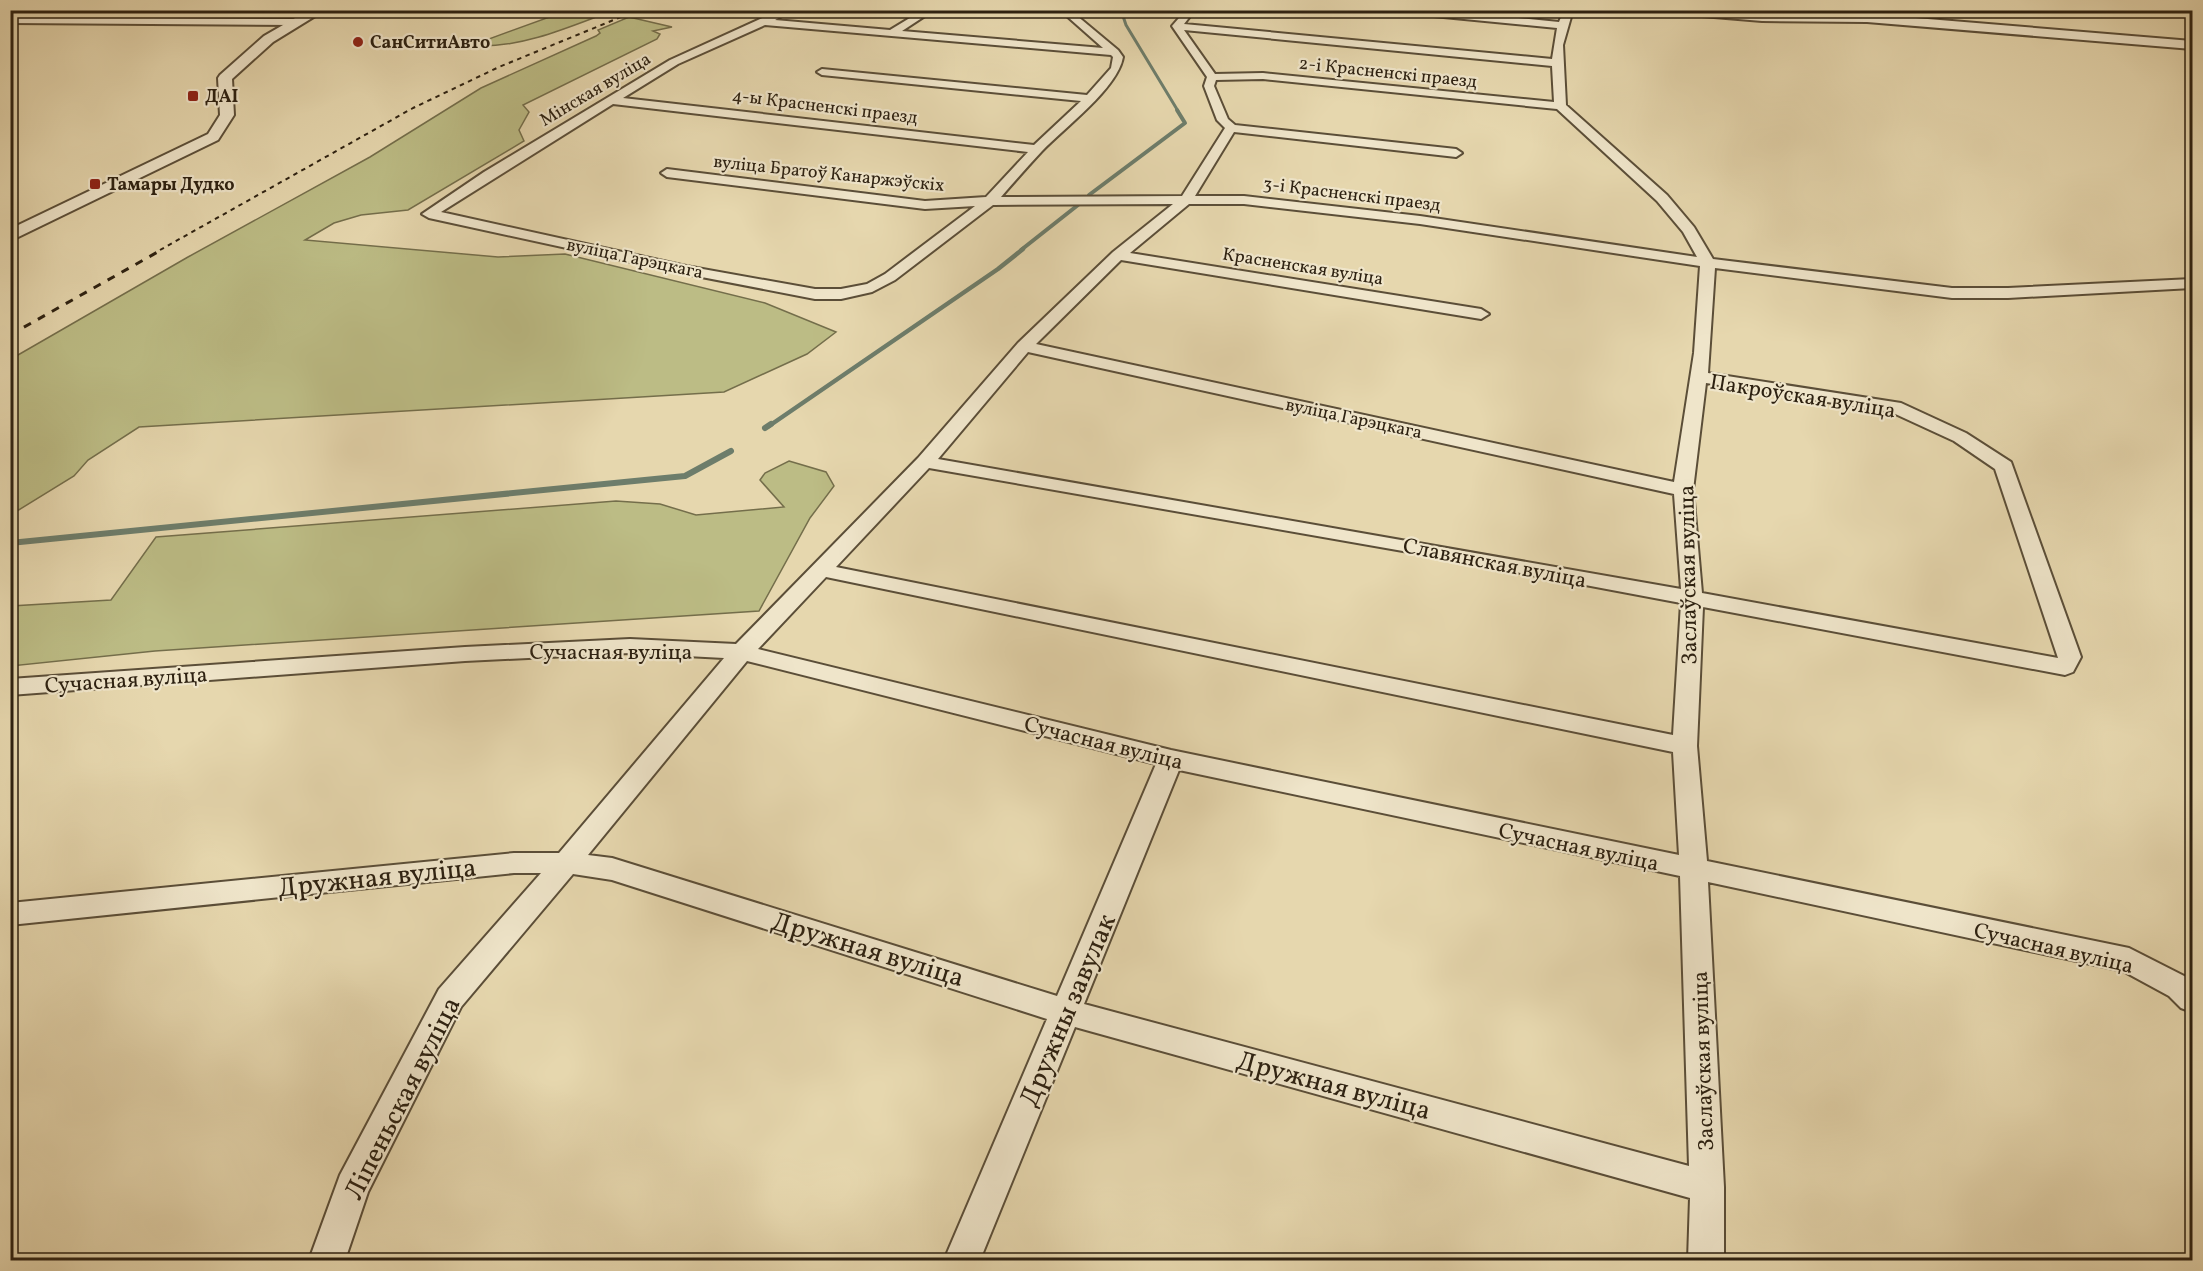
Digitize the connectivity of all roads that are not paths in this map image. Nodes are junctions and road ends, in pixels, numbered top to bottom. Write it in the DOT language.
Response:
graph roads {
  1 [pos="319,10"];
  2 [pos="789,10"];
  3 [pos="930,10"];
  4 [pos="1064,10"];
  5 [pos="1191,10"];
  6 [pos="1402,10"];
  7 [pos="1569,10"];
  8 [pos="1678,10"];
  9 [pos="10,20"];
  10 [pos="294,22"];
  11 [pos="764,22"];
  12 [pos="1560,25"];
  13 [pos="1177,26"];
  14 [pos="891,33"];
  15 [pos="2193,45"];
  16 [pos="1114,52"];
  17 [pos="1556,63"];
  18 [pos="822,72"];
  19 [pos="1212,77"];
  20 [pos="1090,99"];
  21 [pos="609,100"];
  22 [pos="1560,106"];
  23 [pos="1231,128"];
  24 [pos="1037,149"];
  25 [pos="1456,153"];
  26 [pos="667,173"];
  27 [pos="1186,200"];
  28 [pos="988,203"];
  29 [pos="429,214"];
  30 [pos="10,236"];
  31 [pos="1118,255"];
  32 [pos="1708,263"];
  33 [pos="2193,283"];
  34 [pos="841,294"];
  35 [pos="1481,315"];
  36 [pos="1024,346"];
  37 [pos="1698,377"];
  38 [pos="925,462"];
  39 [pos="1683,490"];
  40 [pos="822,570"];
  41 [pos="1692,598"];
  42 [pos="742,652"];
  43 [pos="2065,667"];
  44 [pos="10,687"];
  45 [pos="1685,746"];
  46 [pos="1171,759"];
  47 [pos="567,863"];
  48 [pos="1694,870"];
  49 [pos="10,914"];
  50 [pos="2186,993"];
  51 [pos="1068,1012"];
  52 [pos="1707,1187"];
  53 [pos="327,1260"];
  54 [pos="962,1260"];
  55 [pos="1706,1260"];
  1 -- 10 [label="street"];
  2 -- 11 [label="street, Мінская вуліца"];
  3 -- 14 [label="street"];
  4 -- 16 [label="street"];
  5 -- 13 [label="street"];
  6 -- 12 [label="street"];
  7 -- 12 [label="street"];
  8 -- 15 [label="street"];
  9 -- 10 [label="street"];
  10 -- 30 [label="street"];
  11 -- 14 [label="street"];
  11 -- 21 [label="street, Мінская вуліца"];
  12 -- 17 [label="street"];
  13 -- 17 [label="street"];
  13 -- 19 [label="street"];
  14 -- 16 [label="street"];
  16 -- 20 [label="street, вуліца Братоў Канаржэўскіх"];
  17 -- 22 [label="street"];
  18 -- 20 [label="street"];
  19 -- 22 [label="street, 2-і Красненскі праезд"];
  19 -- 23 [label="street"];
  20 -- 24 [label="street, вуліца Братоў Канаржэўскіх"];
  21 -- 24 [label="street, 4-ы Красненскі праезд"];
  21 -- 29 [label="street, Мінская вуліца"];
  22 -- 32 [label="street"];
  23 -- 25 [label="street"];
  23 -- 27 [label="street"];
  24 -- 28 [label="street, вуліца Братоў Канаржэўскіх"];
  26 -- 28 [label="street, вуліца Братоў Канаржэўскіх"];
  27 -- 28 [label="street, 3-і Красненскі праезд"];
  27 -- 31 [label="street"];
  27 -- 32 [label="street, 3-і Красненскі праезд"];
  28 -- 34 [label="street, вуліца Братоў Канаржэўскіх"];
  29 -- 34 [label="street, вуліца Гарэцкага"];
  31 -- 35 [label="street, Красненская вуліца"];
  31 -- 36 [label="street"];
  32 -- 33 [label="street, 3-і Красненскі праезд"];
  32 -- 37 [label="street, Заслаўская вуліца"];
  36 -- 38 [label="street"];
  36 -- 39 [label="street, вуліца Гарэцкага"];
  37 -- 39 [label="street, Заслаўская вуліца"];
  37 -- 43 [label="street, Пакроўская вуліца"];
  38 -- 40 [label="street, Ліпеньская вуліца"];
  38 -- 41 [label="street, Славянская вуліца"];
  39 -- 41 [label="street, Заслаўская вуліца"];
  40 -- 42 [label="street, Ліпеньская вуліца"];
  40 -- 45 [label="street"];
  41 -- 43 [label="street, Славянская вуліца"];
  41 -- 45 [label="street, Заслаўская вуліца"];
  42 -- 44 [label="street, Сучасная вуліца"];
  42 -- 46 [label="street, Сучасная вуліца"];
  42 -- 47 [label="street, Ліпеньская вуліца"];
  45 -- 48 [label="street, Заслаўская вуліца"];
  46 -- 48 [label="street, Сучасная вуліца"];
  46 -- 51 [label="street, Дружны завулак"];
  47 -- 49 [label="street, Дружная вуліца"];
  47 -- 51 [label="street, Дружная вуліца"];
  47 -- 53 [label="street, Ліпеньская вуліца"];
  48 -- 50 [label="street, Сучасная вуліца"];
  48 -- 52 [label="street, Заслаўская вуліца"];
  51 -- 52 [label="street, Дружная вуліца"];
  51 -- 54 [label="street, Дружны завулак"];
  52 -- 55 [label="street, Заслаўская вуліца"];
}
